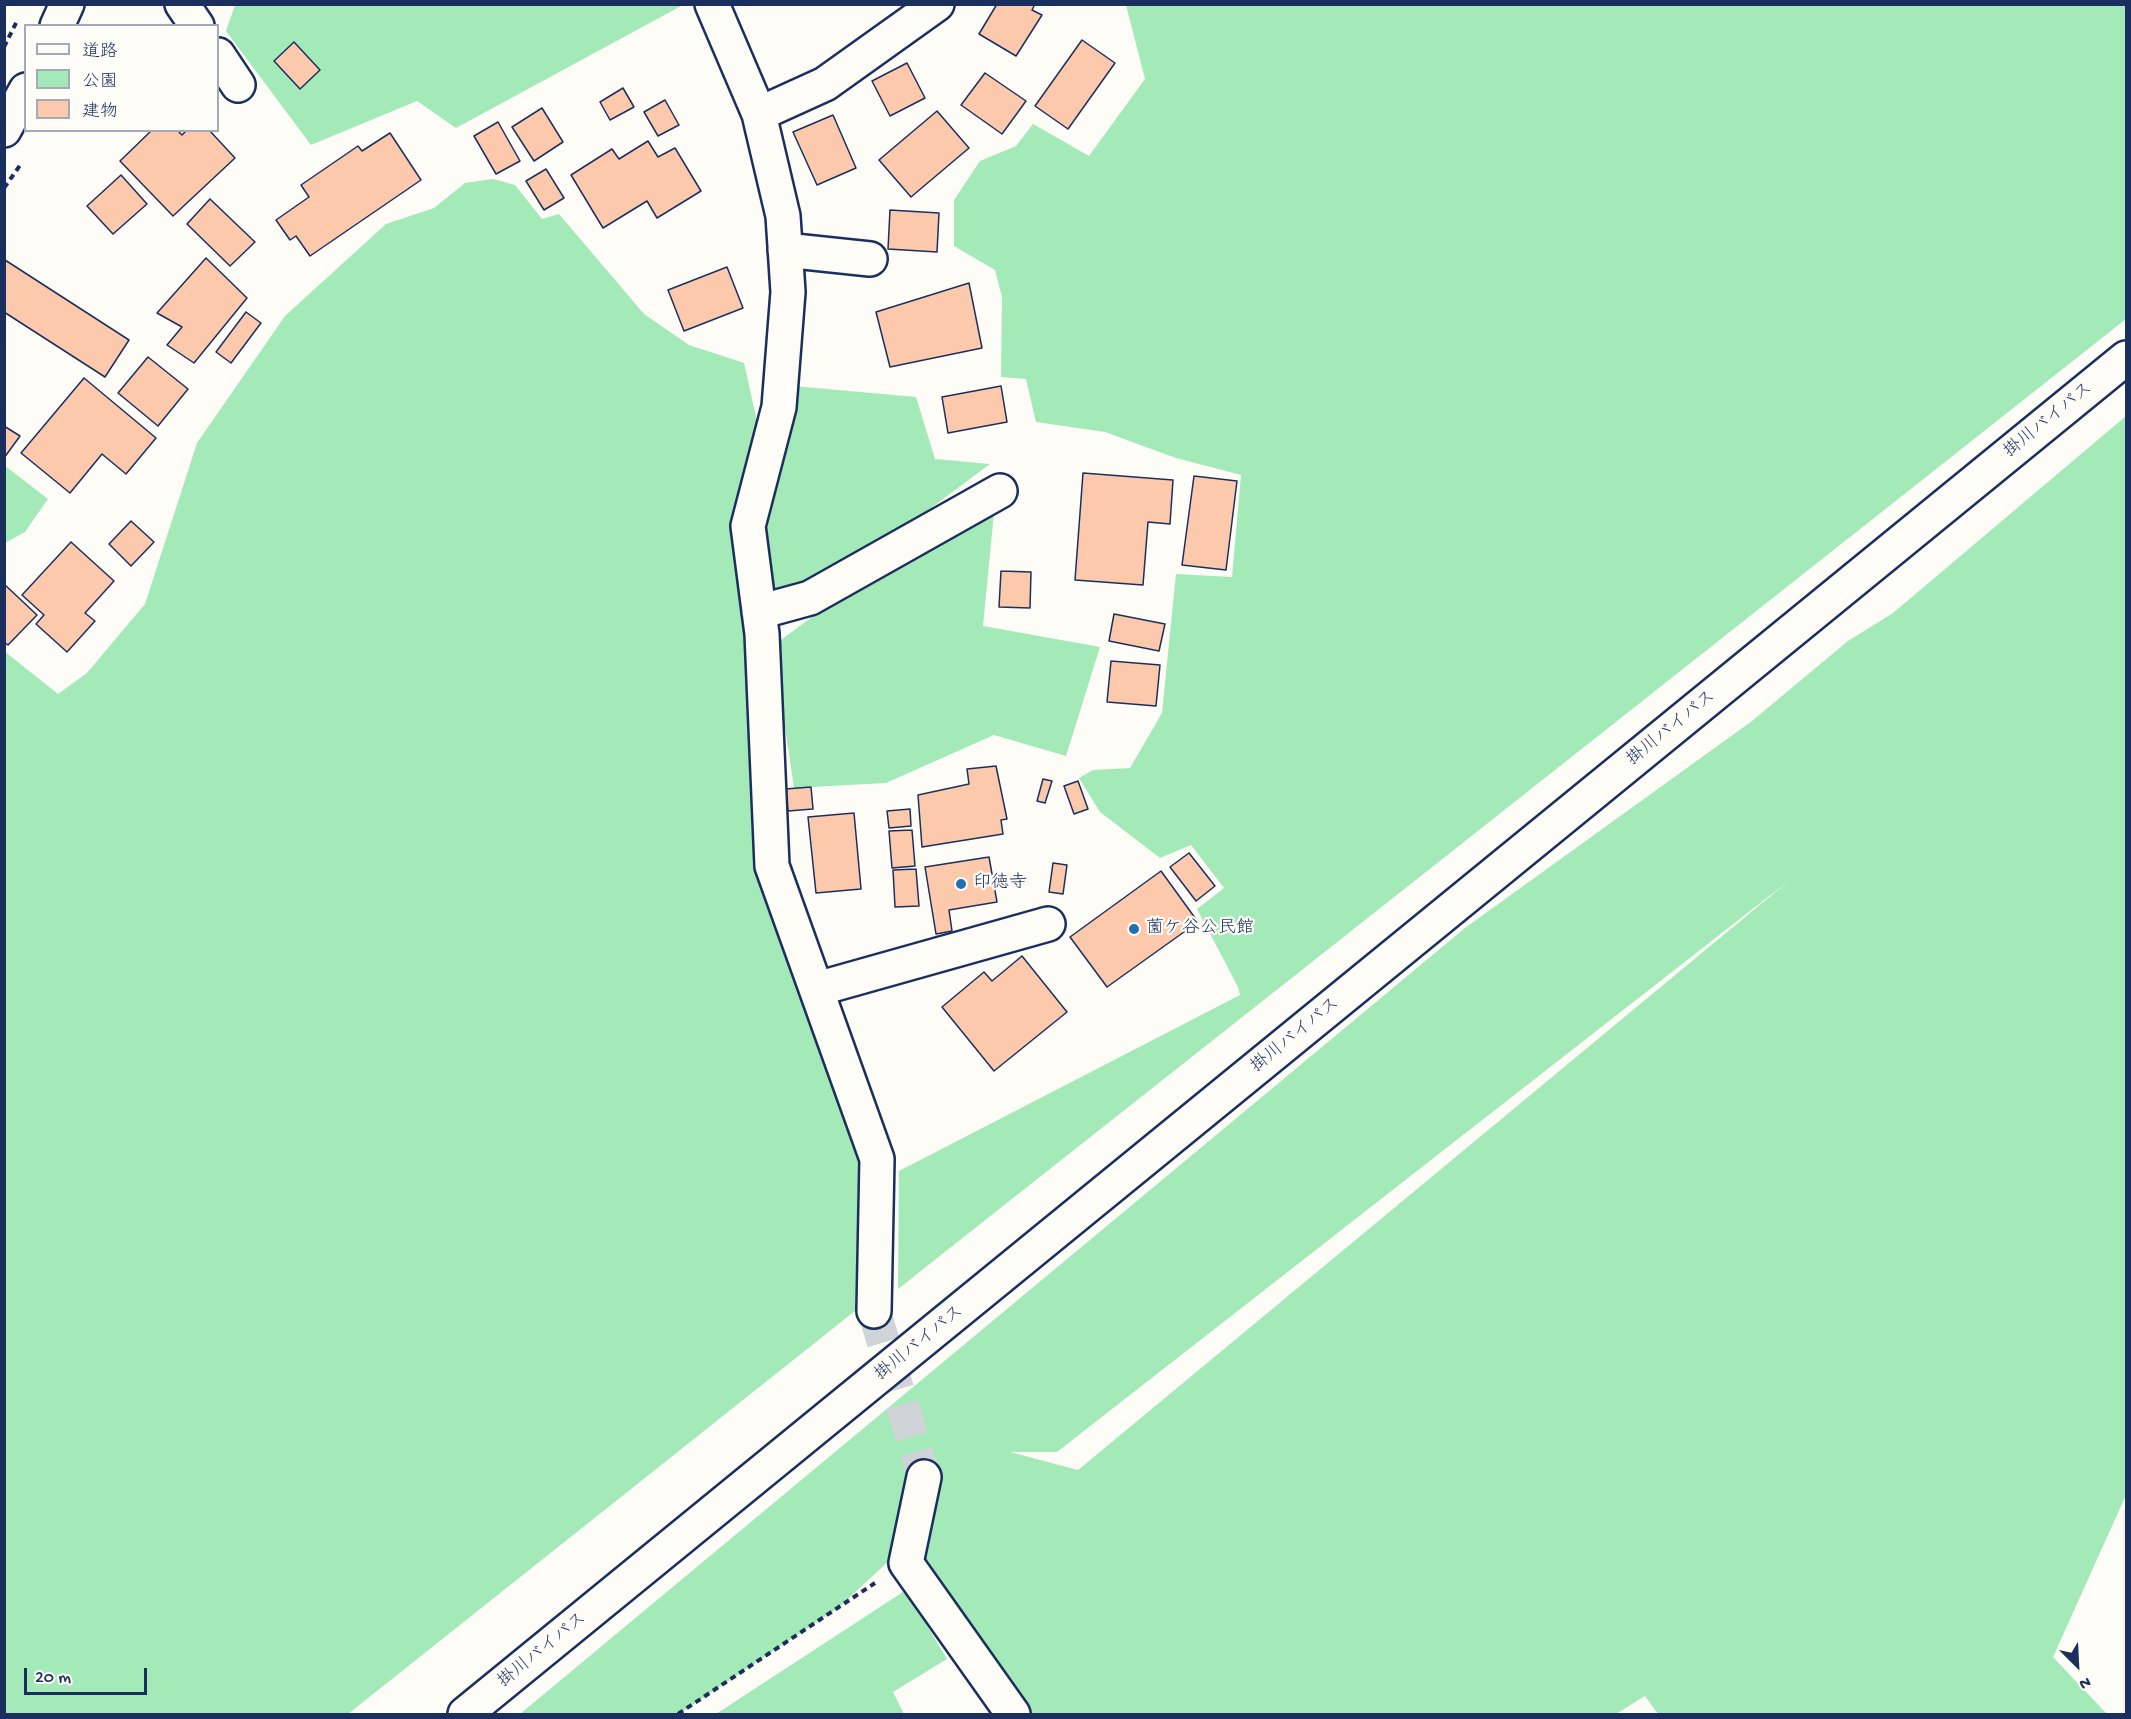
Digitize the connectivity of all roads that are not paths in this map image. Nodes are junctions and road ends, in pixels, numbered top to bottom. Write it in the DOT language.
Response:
graph roads {
  1 [pos="67,4"];
  2 [pos="182,4"];
  3 [pos="712,4"];
  4 [pos="937,4"];
  5 [pos="58,24"];
  6 [pos="196,24"];
  7 [pos="219,56"];
  8 [pos="238,85"];
  9 [pos="24,94"];
  10 [pos="759,114"];
  11 [pos="4,130"];
  12 [pos="785,250"];
  13 [pos="870,259"];
  14 [pos="2127,358"];
  15 [pos="1000,491"];
  16 [pos="759,612"];
  17 [pos="1048,924"];
  18 [pos="817,989"];
  19 [pos="874,1311"];
  20 [pos="924,1477"];
  21 [pos="465,1714"];
  22 [pos="1013,1714"];
  1 -- 5 [label="main road"];
  2 -- 6 [label="main road"];
  3 -- 10 [label="main road"];
  4 -- 10 [label="main road"];
  7 -- 8 [label="main road"];
  9 -- 11 [label="main road"];
  10 -- 12 [label="main road"];
  12 -- 13 [label="main road"];
  12 -- 16 [label="main road"];
  14 -- 21 [label="main road, 掛川バイパス"];
  15 -- 16 [label="main road"];
  16 -- 18 [label="main road"];
  17 -- 18 [label="main road"];
  18 -- 19 [label="main road"];
  20 -- 22 [label="main road"];
}
